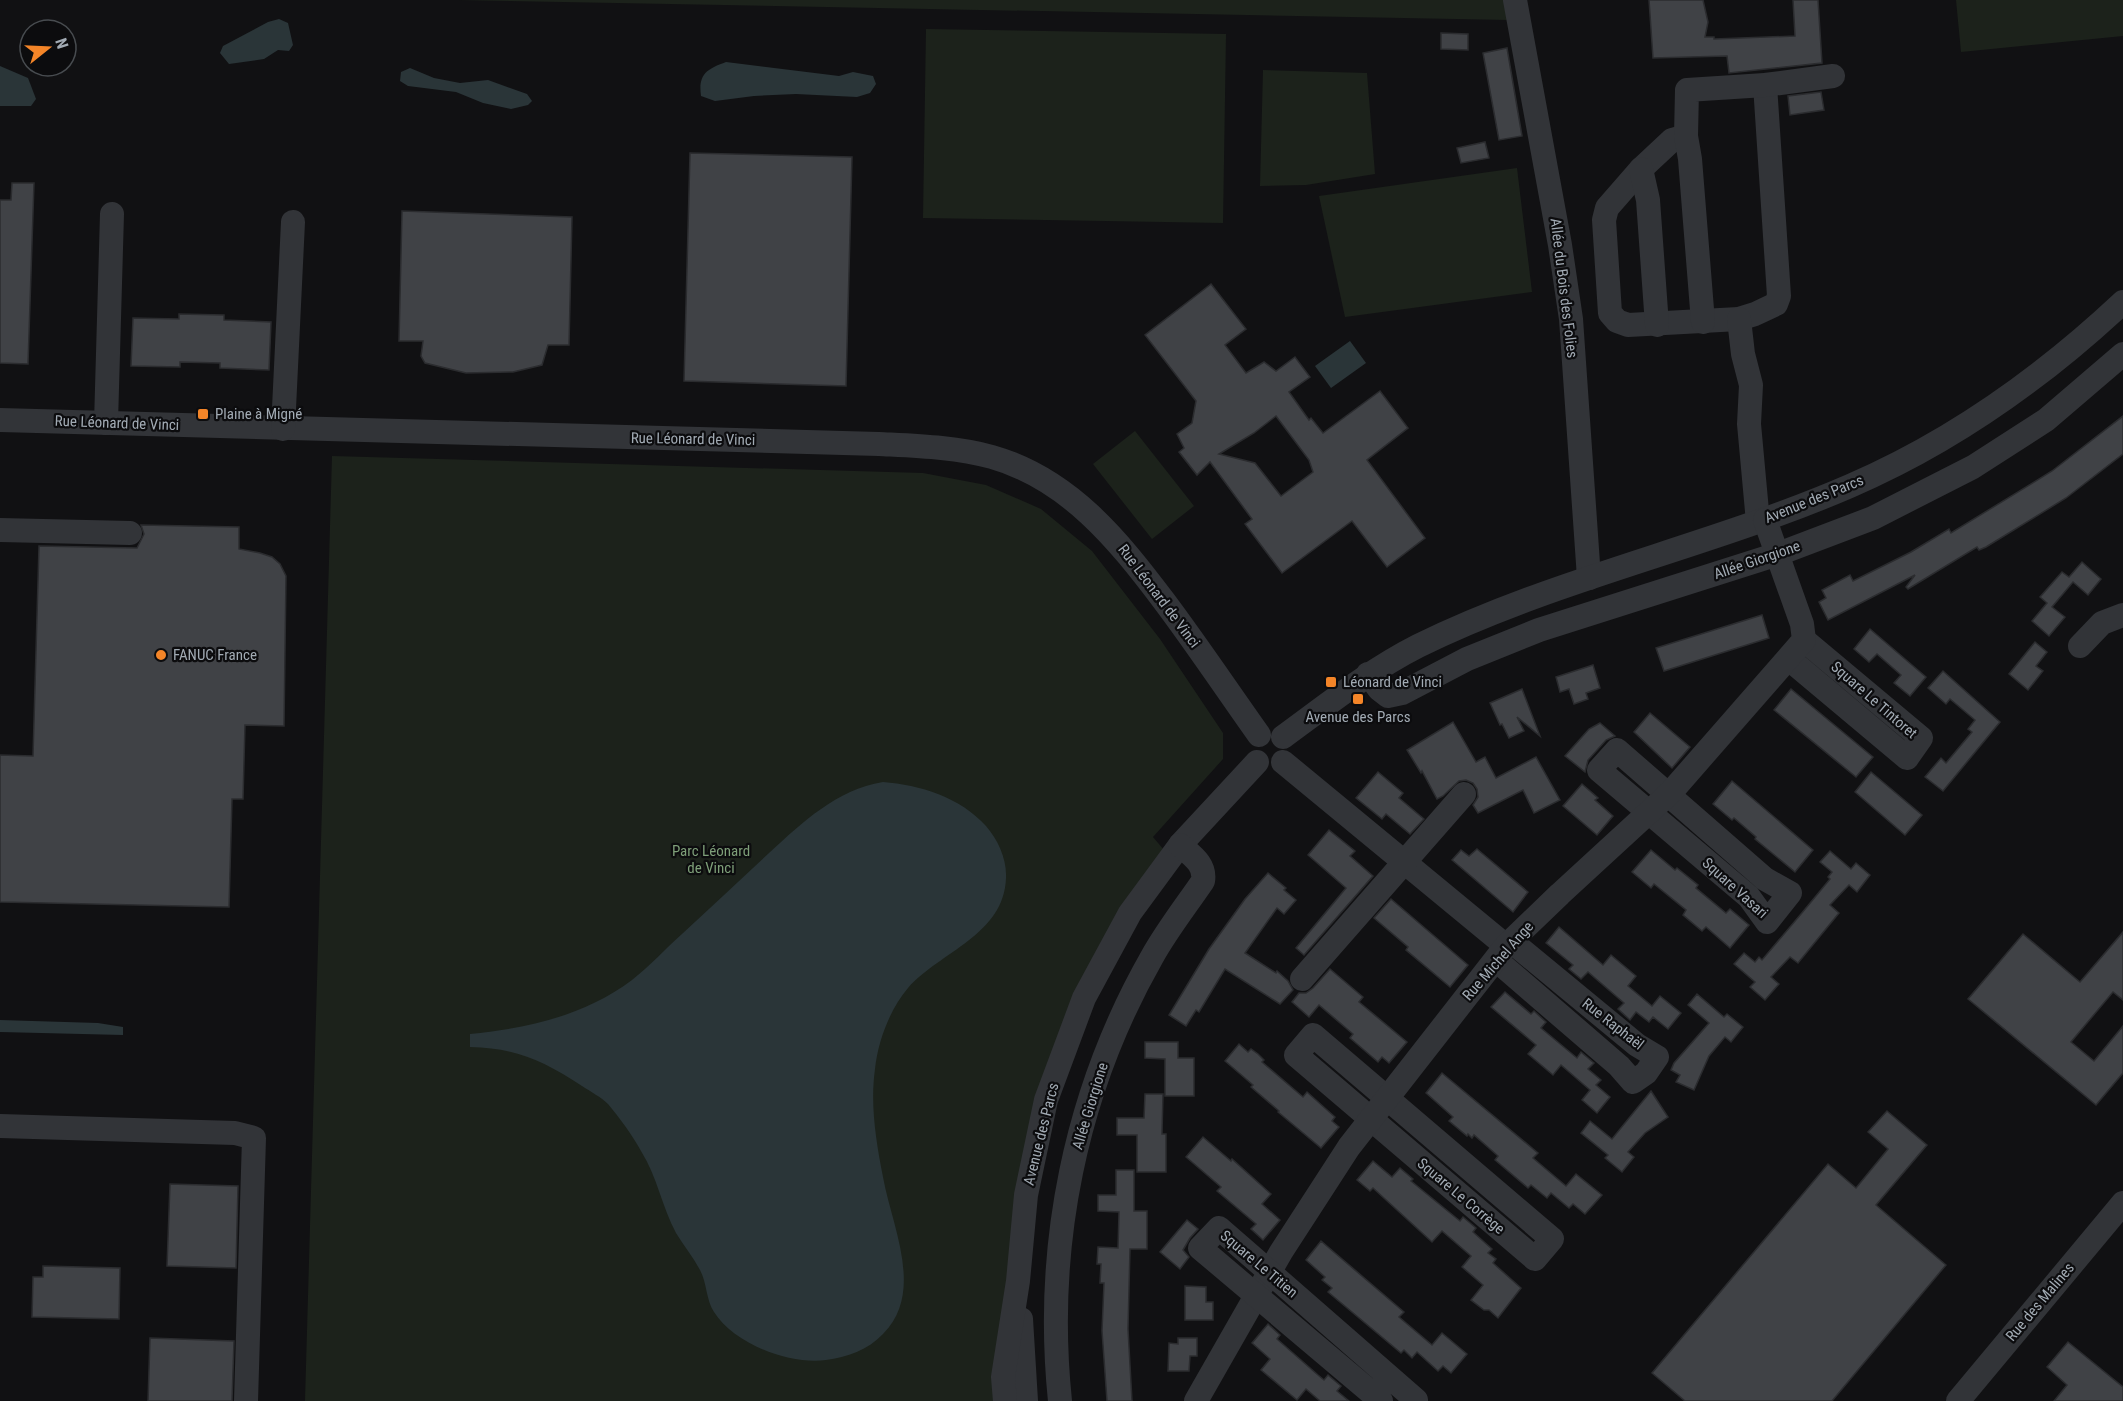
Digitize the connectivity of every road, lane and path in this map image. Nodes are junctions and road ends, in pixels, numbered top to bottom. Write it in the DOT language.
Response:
graph roads {
  1 [pos="1515,0"];
  2 [pos="1833,76"];
  3 [pos="1765,85"];
  4 [pos="1686,136"];
  5 [pos="1641,169"];
  6 [pos="112,214"];
  7 [pos="293,222"];
  8 [pos="2123,302"];
  9 [pos="1739,319"];
  10 [pos="1703,322"];
  11 [pos="1657,325"];
  12 [pos="2123,354"];
  13 [pos="0,420"];
  14 [pos="106,423"];
  15 [pos="283,429"];
  16 [pos="1762,521"];
  17 [pos="0,530"];
  18 [pos="130,533"];
  19 [pos="1778,554"];
  20 [pos="1589,578"];
  21 [pos="2123,615"];
  22 [pos="1804,640"];
  23 [pos="2080,646"];
  24 [pos="1789,659"];
  25 [pos="1368,674"];
  26 [pos="1259,735"];
  27 [pos="1283,737"];
  28 [pos="1257,762"];
  29 [pos="1283,762"];
  30 [pos="1464,794"];
  31 [pos="1668,794"];
  32 [pos="1648,813"];
  33 [pos="1180,845"];
  34 [pos="1404,861"];
  35 [pos="1504,949"];
  36 [pos="1302,979"];
  37 [pos="1387,1098"];
  38 [pos="1371,1119"];
  39 [pos="0,1126"];
  40 [pos="2123,1203"];
  41 [pos="1270,1272"];
  42 [pos="1018,1281"];
  43 [pos="1256,1296"];
  44 [pos="246,1401"];
  45 [pos="1005,1401"];
  46 [pos="1026,1401"];
  47 [pos="1060,1401"];
  48 [pos="1196,1401"];
  49 [pos="1380,1401"];
  50 [pos="1415,1401"];
  51 [pos="1958,1401"];
  1 -- 20 [label="street, Allée du Bois des Folies"];
  2 -- 3 [label="street"];
  3 -- 4 [label="street"];
  3 -- 9 [label="street"];
  4 -- 5 [label="street"];
  4 -- 10 [label="street"];
  5 -- 11 [label="street"];
  5 -- 11 [label="street"];
  6 -- 14 [label="street"];
  7 -- 15 [label="street"];
  8 -- 16 [label="street, Avenue des Parcs"];
  9 -- 10 [label="street"];
  9 -- 16 [label="street"];
  10 -- 11 [label="street"];
  12 -- 19 [label="street, Allée Giorgione"];
  13 -- 14 [label="street, Rue Léonard de Vinci"];
  14 -- 15 [label="street, Rue Léonard de Vinci"];
  15 -- 26 [label="street, Rue Léonard de Vinci"];
  16 -- 19 [label="street"];
  16 -- 20 [label="street, Avenue des Parcs"];
  17 -- 18 [label="street"];
  19 -- 22 [label="street"];
  19 -- 25 [label="street, Allée Giorgione"];
  20 -- 25 [label="street, Avenue des Parcs"];
  21 -- 23 [label="street"];
  22 -- 24 [label="street, Rue Michel Ange"];
  22 -- 24 [label="street, Square Le Tintoret"];
  24 -- 31 [label="street, Rue Michel Ange"];
  25 -- 27 [label="street, Avenue des Parcs"];
  26 -- 27 [label="street"];
  26 -- 28 [label="street"];
  27 -- 29 [label="street"];
  28 -- 29 [label="street"];
  28 -- 33 [label="street, Avenue des Parcs"];
  29 -- 34 [label="street, Rue Raphaël"];
  30 -- 34 [label="street"];
  31 -- 32 [label="street, Rue Michel Ange"];
  31 -- 32 [label="street, Square Vasari"];
  31 -- 32 [label="street, Square Vasari"];
  32 -- 35 [label="street, Rue Michel Ange"];
  33 -- 42 [label="street, Avenue des Parcs"];
  33 -- 47 [label="street, Allée Giorgione"];
  34 -- 35 [label="street, Rue Raphaël"];
  34 -- 36 [label="street"];
  35 -- 35 [label="street, Rue Raphaël"];
  35 -- 37 [label="street, Rue Michel Ange"];
  37 -- 38 [label="street, Rue Michel Ange"];
  37 -- 38 [label="street, Square Le Corrège"];
  37 -- 38 [label="street, Square Le Corrège"];
  38 -- 41 [label="street, Rue Michel Ange"];
  39 -- 44 [label="street"];
  40 -- 51 [label="street, Rue des Malines"];
  41 -- 43 [label="street, Rue Michel Ange"];
  41 -- 43 [label="street, Square Le Titien"];
  41 -- 50 [label="street, Square Le Titien"];
  42 -- 45 [label="street, Avenue des Parcs"];
  42 -- 46 [label="street, Avenue des Parcs"];
  43 -- 48 [label="street, Rue Michel Ange"];
  43 -- 49 [label="street, Square Le Titien"];
}
